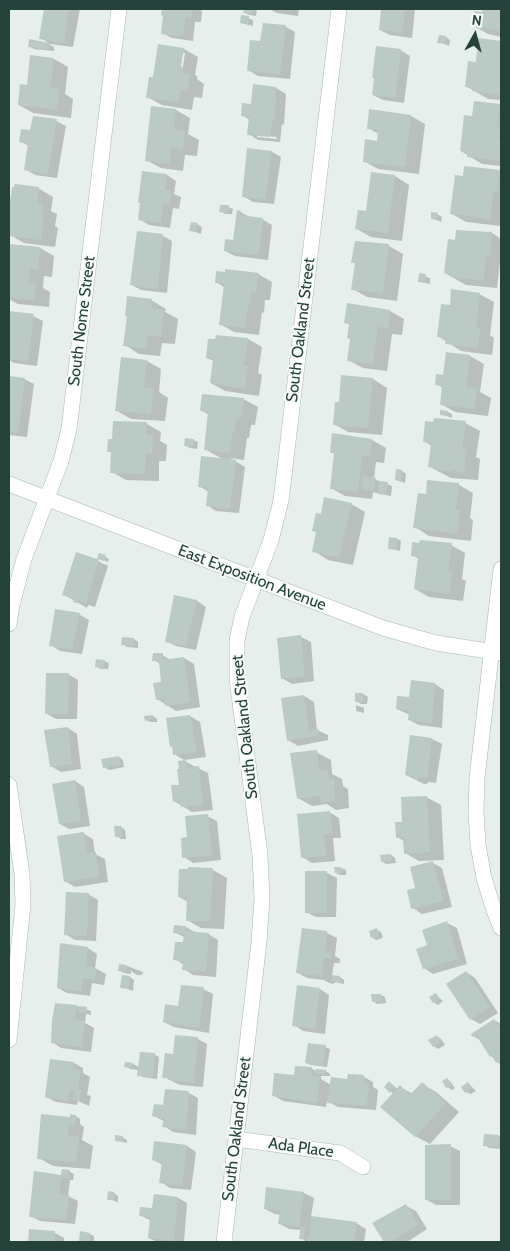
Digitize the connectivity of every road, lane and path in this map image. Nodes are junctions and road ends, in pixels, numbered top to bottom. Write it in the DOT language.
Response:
graph roads {
  1 [pos="119,9"];
  2 [pos="339,9"];
  3 [pos="9,484"];
  4 [pos="47,499"];
  5 [pos="501,569"];
  6 [pos="256,580"];
  7 [pos="9,624"];
  8 [pos="496,653"];
  9 [pos="9,785"];
  10 [pos="498,909"];
  11 [pos="501,928"];
  12 [pos="9,1040"];
  13 [pos="236,1140"];
  14 [pos="363,1167"];
  15 [pos="224,1242"];
  1 -- 4 [label="street, South Nome Street"];
  2 -- 6 [label="street, South Oakland Street"];
  3 -- 4 [label="street, East Exposition Avenue"];
  4 -- 6 [label="street, East Exposition Avenue"];
  4 -- 7 [label="street, South Nome Street"];
  5 -- 8 [label="street"];
  6 -- 8 [label="street, East Exposition Avenue"];
  6 -- 13 [label="street, South Oakland Street"];
  8 -- 10 [label="street"];
  9 -- 12 [label="street"];
  10 -- 11 [label="street"];
  13 -- 14 [label="street, Ada Place"];
  13 -- 15 [label="street, South Oakland Street"];
}
